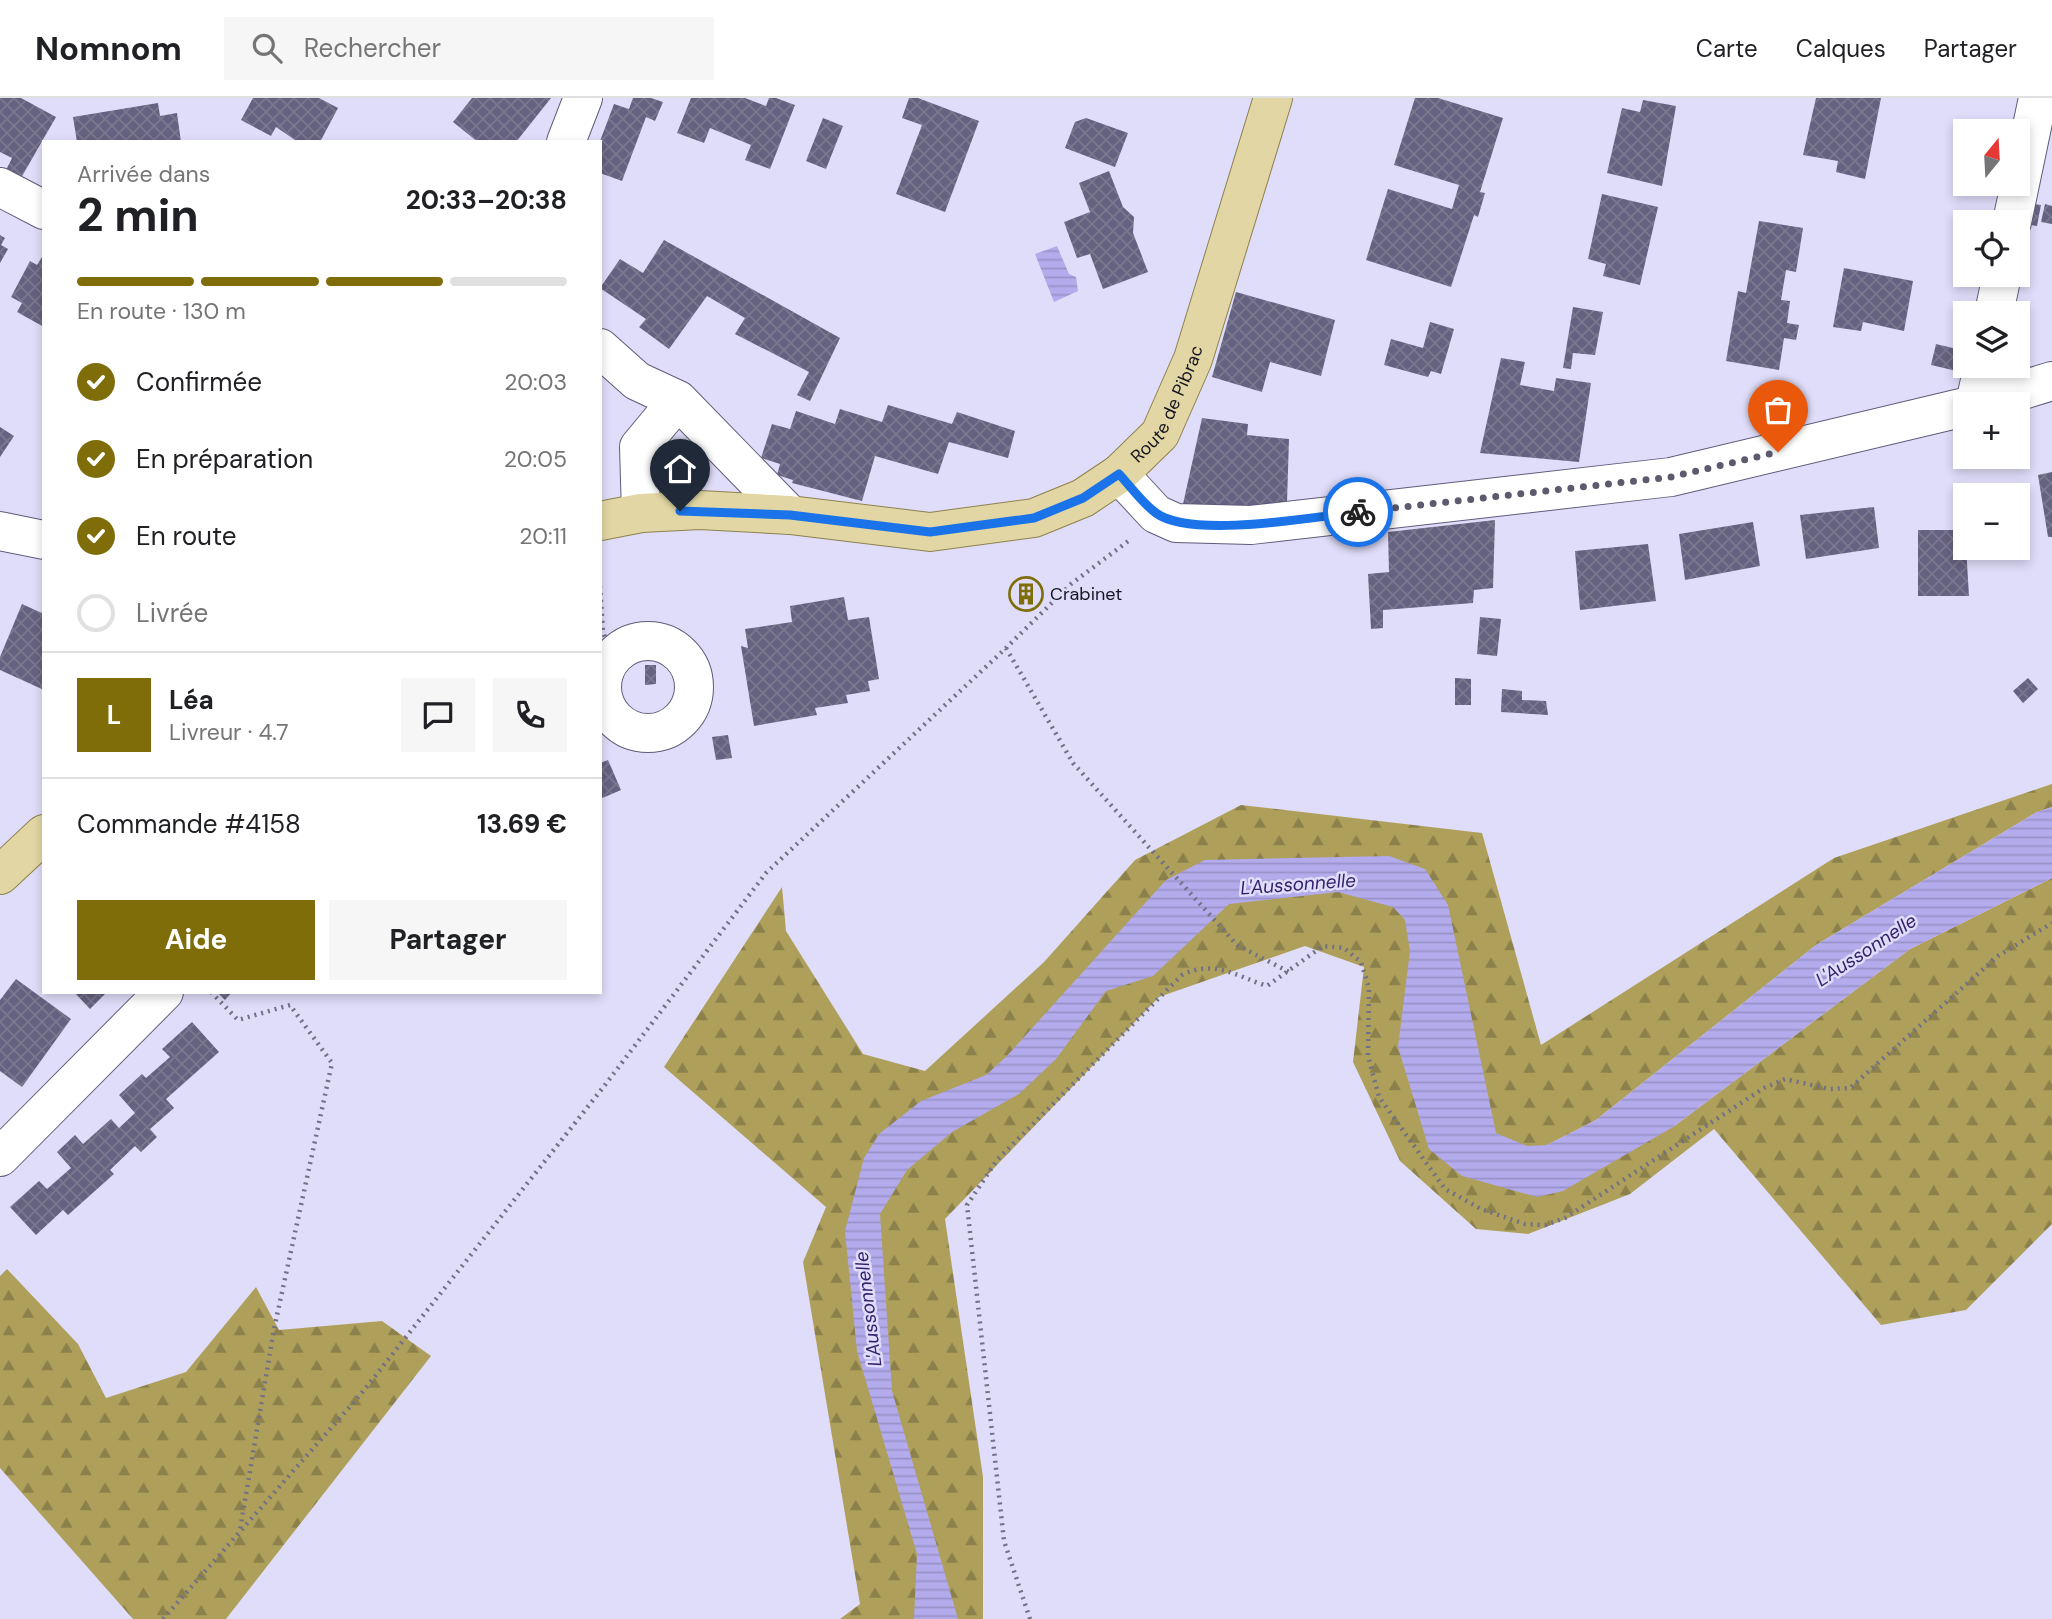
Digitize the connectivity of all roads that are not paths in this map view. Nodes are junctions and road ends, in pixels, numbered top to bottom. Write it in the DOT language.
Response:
graph roads {
  1 [pos="583,98"];
  2 [pos="1273,98"];
  3 [pos="2038,98"];
  4 [pos="567,140"];
  5 [pos="0,187"];
  6 [pos="42,209"];
  7 [pos="2015,210"];
  8 [pos="602,350"];
  9 [pos="2052,382"];
  10 [pos="2017,392"];
  11 [pos="678,400"];
  12 [pos="1953,410"];
  13 [pos="1119,474"];
  14 [pos="641,513"];
  15 [pos="790,515"];
  16 [pos="602,521"];
  17 [pos="0,531"];
  18 [pos="42,540"];
  19 [pos="605,715"];
  20 [pos="42,836"];
  21 [pos="0,875"];
  22 [pos="162,994"];
  23 [pos="0,1157"];
  1 -- 4 [label="street"];
  2 -- 13 [label="main road, Route de Pibrac"];
  3 -- 7 [label="street"];
  5 -- 6 [label="street"];
  8 -- 11 [label="street"];
  9 -- 10 [label="street"];
  11 -- 14 [label="street"];
  11 -- 15 [label="street"];
  12 -- 13 [label="street"];
  13 -- 15 [label="main road, Route de Pibrac"];
  14 -- 15 [label="main road, Route de Pibrac"];
  14 -- 16 [label="main road, Route de Pibrac"];
  17 -- 18 [label="street"];
  19 -- 19 [label="street"];
  20 -- 21 [label="main road"];
  22 -- 23 [label="street"];
}
